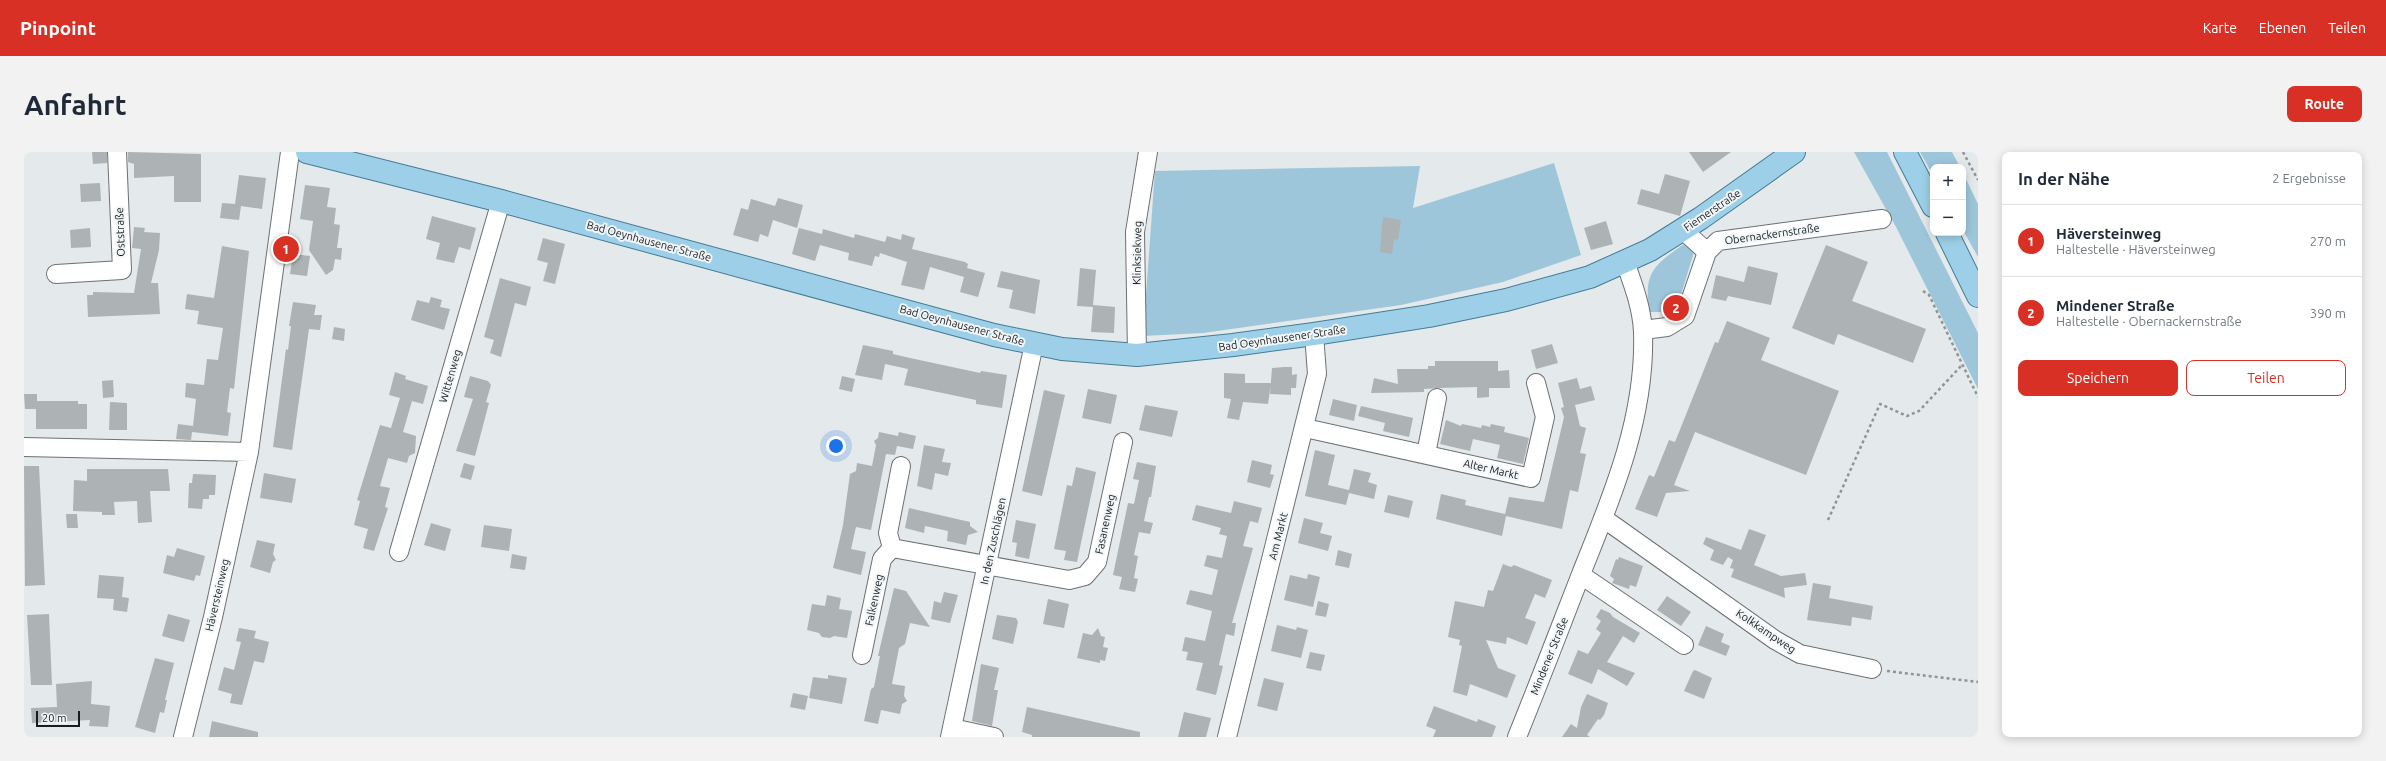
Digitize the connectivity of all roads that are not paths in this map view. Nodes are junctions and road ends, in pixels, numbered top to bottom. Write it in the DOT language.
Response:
graph roads {
  1 [pos="117,152"];
  2 [pos="290,152"];
  3 [pos="308,152"];
  4 [pos="1148,152"];
  5 [pos="1794,152"];
  6 [pos="1905,152"];
  7 [pos="1930,200"];
  8 [pos="501,201"];
  9 [pos="1882,219"];
  10 [pos="1683,230"];
  11 [pos="1948,236"];
  12 [pos="1707,252"];
  13 [pos="1625,262"];
  14 [pos="56,274"];
  15 [pos="1978,296"];
  16 [pos="1643,330"];
  17 [pos="1314,334"];
  18 [pos="1034,344"];
  19 [pos="1137,355"];
  20 [pos="1536,383"];
  21 [pos="1437,398"];
  22 [pos="1304,428"];
  23 [pos="1123,442"];
  24 [pos="24,447"];
  25 [pos="249,452"];
  26 [pos="1426,454"];
  27 [pos="901,466"];
  28 [pos="1603,518"];
  29 [pos="892,548"];
  30 [pos="399,552"];
  31 [pos="988,564"];
  32 [pos="1581,575"];
  33 [pos="1684,645"];
  34 [pos="862,655"];
  35 [pos="1872,669"];
  36 [pos="951,733"];
  37 [pos="183,737"];
  38 [pos="994,737"];
  39 [pos="1227,737"];
  40 [pos="1517,737"];
  1 -- 14 [label="street, Oststraße"];
  2 -- 25 [label="street, Häversteinweg"];
  3 -- 8 [label="main road, Bad Oeynhausener Straße"];
  4 -- 19 [label="street, Klinksiekweg"];
  5 -- 10 [label="main road, Fiemerstraße"];
  6 -- 7 [label="main road"];
  8 -- 18 [label="main road, Bad Oeynhausener Straße"];
  8 -- 30 [label="street, Wittenweg"];
  9 -- 12 [label="street, Obernackernstraße"];
  10 -- 12 [label="street"];
  10 -- 13 [label="main road, Fiemerstraße"];
  11 -- 15 [label="main road"];
  12 -- 16 [label="street"];
  13 -- 16 [label="street, Mindener Straße"];
  13 -- 17 [label="main road, Bad Oeynhausener Straße"];
  16 -- 28 [label="street, Mindener Straße"];
  17 -- 19 [label="main road, Bad Oeynhausener Straße"];
  17 -- 22 [label="street, Am Markt"];
  18 -- 19 [label="main road, Bad Oeynhausener Straße"];
  18 -- 31 [label="street, In den Zuschlägen"];
  20 -- 26 [label="street, Alter Markt"];
  21 -- 26 [label="street"];
  22 -- 26 [label="street, Alter Markt"];
  22 -- 39 [label="street, Am Markt"];
  23 -- 31 [label="street, Fasanenweg"];
  24 -- 25 [label="street"];
  25 -- 37 [label="street, Häversteinweg"];
  27 -- 29 [label="street"];
  28 -- 32 [label="street, Mindener Straße"];
  28 -- 35 [label="street, Kolkkampweg"];
  29 -- 31 [label="street"];
  29 -- 34 [label="street, Falkenweg"];
  31 -- 36 [label="street, In den Zuschlägen"];
  32 -- 33 [label="street"];
  32 -- 40 [label="street, Mindener Straße"];
  36 -- 38 [label="street"];
}
